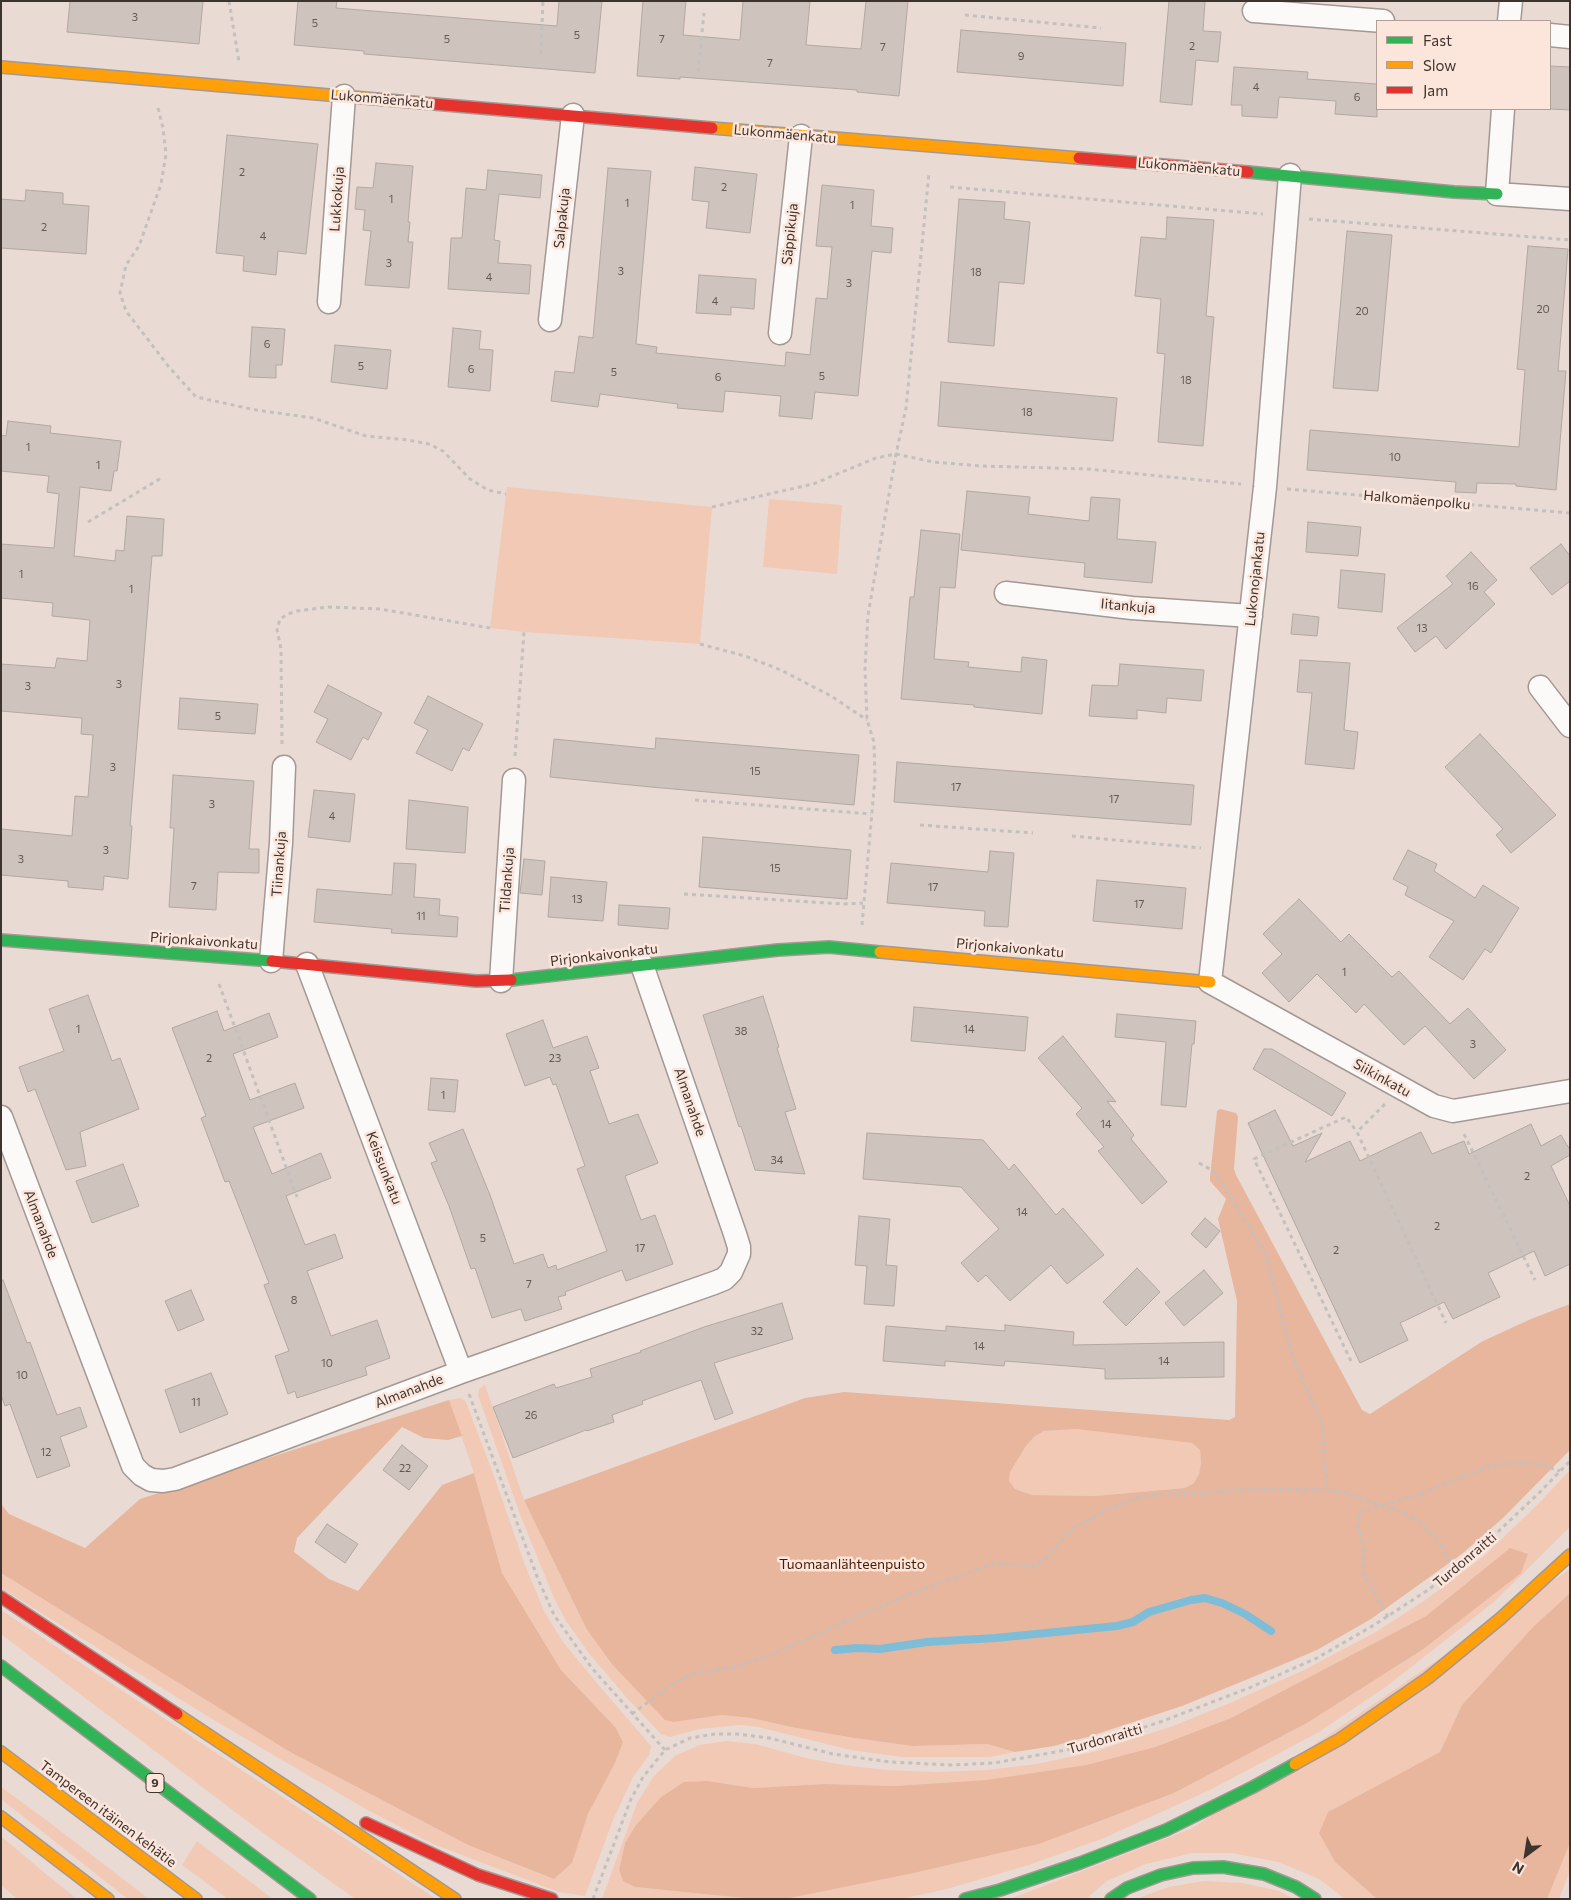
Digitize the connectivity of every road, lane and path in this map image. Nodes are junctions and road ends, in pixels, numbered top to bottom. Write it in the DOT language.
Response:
graph roads {
  1 [pos="229,1"];
  2 [pos="543,1"];
  3 [pos="1511,1"];
  4 [pos="1254,11"];
  5 [pos="704,13"];
  6 [pos="965,15"];
  7 [pos="1376,20"];
  8 [pos="1509,20"];
  9 [pos="1101,28"];
  10 [pos="1551,35"];
  11 [pos="1570,37"];
  12 [pos="541,54"];
  13 [pos="1,67"];
  14 [pos="240,68"];
  15 [pos="698,72"];
  16 [pos="344,96"];
  17 [pos="156,102"];
  18 [pos="1503,110"];
  19 [pos="573,116"];
  20 [pos="801,136"];
  21 [pos="929,167"];
  22 [pos="1290,175"];
  23 [pos="950,187"];
  24 [pos="1496,194"];
  25 [pos="1570,199"];
  26 [pos="1286,216"];
  27 [pos="1570,240"];
  28 [pos="329,302"];
  29 [pos="550,320"];
  30 [pos="780,333"];
  31 [pos="896,454"];
  32 [pos="164,477"];
  33 [pos="1265,486"];
  34 [pos="506,494"];
  35 [pos="712,507"];
  36 [pos="1570,513"];
  37 [pos="88,522"];
  38 [pos="1006,593"];
  39 [pos="1251,616"];
  40 [pos="490,628"];
  41 [pos="524,632"];
  42 [pos="700,644"];
  43 [pos="1540,687"];
  44 [pos="867,720"];
  45 [pos="1570,726"];
  46 [pos="284,767"];
  47 [pos="514,780"];
  48 [pos="695,800"];
  49 [pos="871,814"];
  50 [pos="920,825"];
  51 [pos="1033,833"];
  52 [pos="1072,836"];
  53 [pos="1208,848"];
  54 [pos="684,894"];
  55 [pos="863,903"];
  56 [pos="862,927"];
  57 [pos="1,940"];
  58 [pos="271,961"];
  59 [pos="307,964"];
  60 [pos="642,965"];
  61 [pos="216,977"];
  62 [pos="501,981"];
  63 [pos="1210,982"];
  64 [pos="1401,1088"];
  65 [pos="1570,1091"];
  66 [pos="1453,1111"];
  67 [pos="1,1117"];
  68 [pos="1357,1132"];
  69 [pos="1199,1163"];
  70 [pos="297,1197"];
  71 [pos="1536,1280"];
  72 [pos="1446,1322"];
  73 [pos="1351,1361"];
  74 [pos="460,1372"];
  75 [pos="1570,1461"];
  76 [pos="1560,1471"];
  77 [pos="1327,1490"];
  78 [pos="1380,1505"];
  79 [pos="1570,1555"];
  80 [pos="1456,1570"];
  81 [pos="1,1597"];
  82 [pos="1388,1617"];
  83 [pos="1,1666"];
  84 [pos="632,1714"];
  85 [pos="665,1750"];
  86 [pos="1,1752"];
  87 [pos="280,1783"];
  88 [pos="1,1817"];
  89 [pos="108,1899"];
  90 [pos="196,1899"];
  91 [pos="310,1899"];
  92 [pos="455,1899"];
  93 [pos="552,1899"];
  94 [pos="593,1899"];
  95 [pos="965,1899"];
  96 [pos="1111,1899"];
  97 [pos="1316,1899"];
  1 -- 14 [label="path"];
  2 -- 12 [label="path"];
  3 -- 8 [label="street"];
  4 -- 7 [label="street"];
  5 -- 15 [label="path"];
  6 -- 9 [label="path"];
  10 -- 11 [label="street"];
  13 -- 16 [label="main road, Lukonmäenkatu"];
  16 -- 19 [label="main road, Lukonmäenkatu"];
  16 -- 28 [label="street, Lukkokuja"];
  17 -- 34 [label="path"];
  18 -- 24 [label="street"];
  19 -- 20 [label="main road, Lukonmäenkatu"];
  19 -- 29 [label="street, Salpakuja"];
  20 -- 22 [label="main road, Lukonmäenkatu"];
  20 -- 30 [label="street, Säppikuja"];
  21 -- 31 [label="path"];
  22 -- 24 [label="main road, Lukonmäenkatu"];
  22 -- 26 [label="street, Lukonojankatu"];
  23 -- 26 [label="path"];
  24 -- 25 [label="street, Lukonmäenkatu"];
  26 -- 27 [label="path"];
  26 -- 33 [label="street, Lukonojankatu"];
  31 -- 33 [label="path, Halkomäenpolku"];
  31 -- 35 [label="path"];
  31 -- 44 [label="path"];
  32 -- 37 [label="path"];
  33 -- 36 [label="path, Halkomäenpolku"];
  33 -- 39 [label="street, Lukonojankatu"];
  38 -- 39 [label="street, Iitankuja"];
  39 -- 63 [label="street, Lukonojankatu"];
  40 -- 46 [label="path"];
  41 -- 47 [label="path"];
  42 -- 44 [label="path"];
  43 -- 45 [label="street"];
  44 -- 49 [label="path"];
  46 -- 58 [label="street, Tiinankuja"];
  47 -- 62 [label="street, Tildankuja"];
  48 -- 49 [label="path"];
  49 -- 55 [label="path"];
  50 -- 51 [label="path"];
  52 -- 53 [label="path"];
  54 -- 55 [label="path"];
  55 -- 56 [label="path"];
  57 -- 58 [label="main road, Pirjonkaivonkatu"];
  58 -- 59 [label="main road, Pirjonkaivonkatu"];
  59 -- 62 [label="main road, Pirjonkaivonkatu"];
  59 -- 74 [label="street, Keissunkatu"];
  60 -- 62 [label="main road, Pirjonkaivonkatu"];
  60 -- 63 [label="main road, Pirjonkaivonkatu"];
  60 -- 74 [label="street, Almanahde"];
  61 -- 70 [label="path"];
  63 -- 64 [label="street, Siikinkatu"];
  64 -- 66 [label="street, Siikinkatu"];
  64 -- 68 [label="path"];
  65 -- 66 [label="street, Siikinkatu"];
  66 -- 71 [label="path"];
  67 -- 74 [label="street, Almanahde"];
  68 -- 72 [label="path"];
  68 -- 73 [label="path"];
  69 -- 77 [label="path"];
  74 -- 84 [label="path"];
  75 -- 76 [label="path, Turdonraitti"];
  76 -- 78 [label="path"];
  76 -- 80 [label="path, Turdonraitti"];
  77 -- 78 [label="path"];
  77 -- 84 [label="path"];
  78 -- 80 [label="path"];
  78 -- 82 [label="path"];
  79 -- 95 [label="main road"];
  80 -- 82 [label="path, Turdonraitti"];
  81 -- 87 [label="main road"];
  82 -- 85 [label="path, Turdonraitti"];
  83 -- 91 [label="main road, 9"];
  84 -- 85 [label="path"];
  85 -- 94 [label="path, Turdonraitti"];
  86 -- 90 [label="main road, Tampereen itäinen kehätie"];
  87 -- 92 [label="main road"];
  87 -- 93 [label="main road"];
  88 -- 89 [label="main road"];
  96 -- 97 [label="main road"];
}
